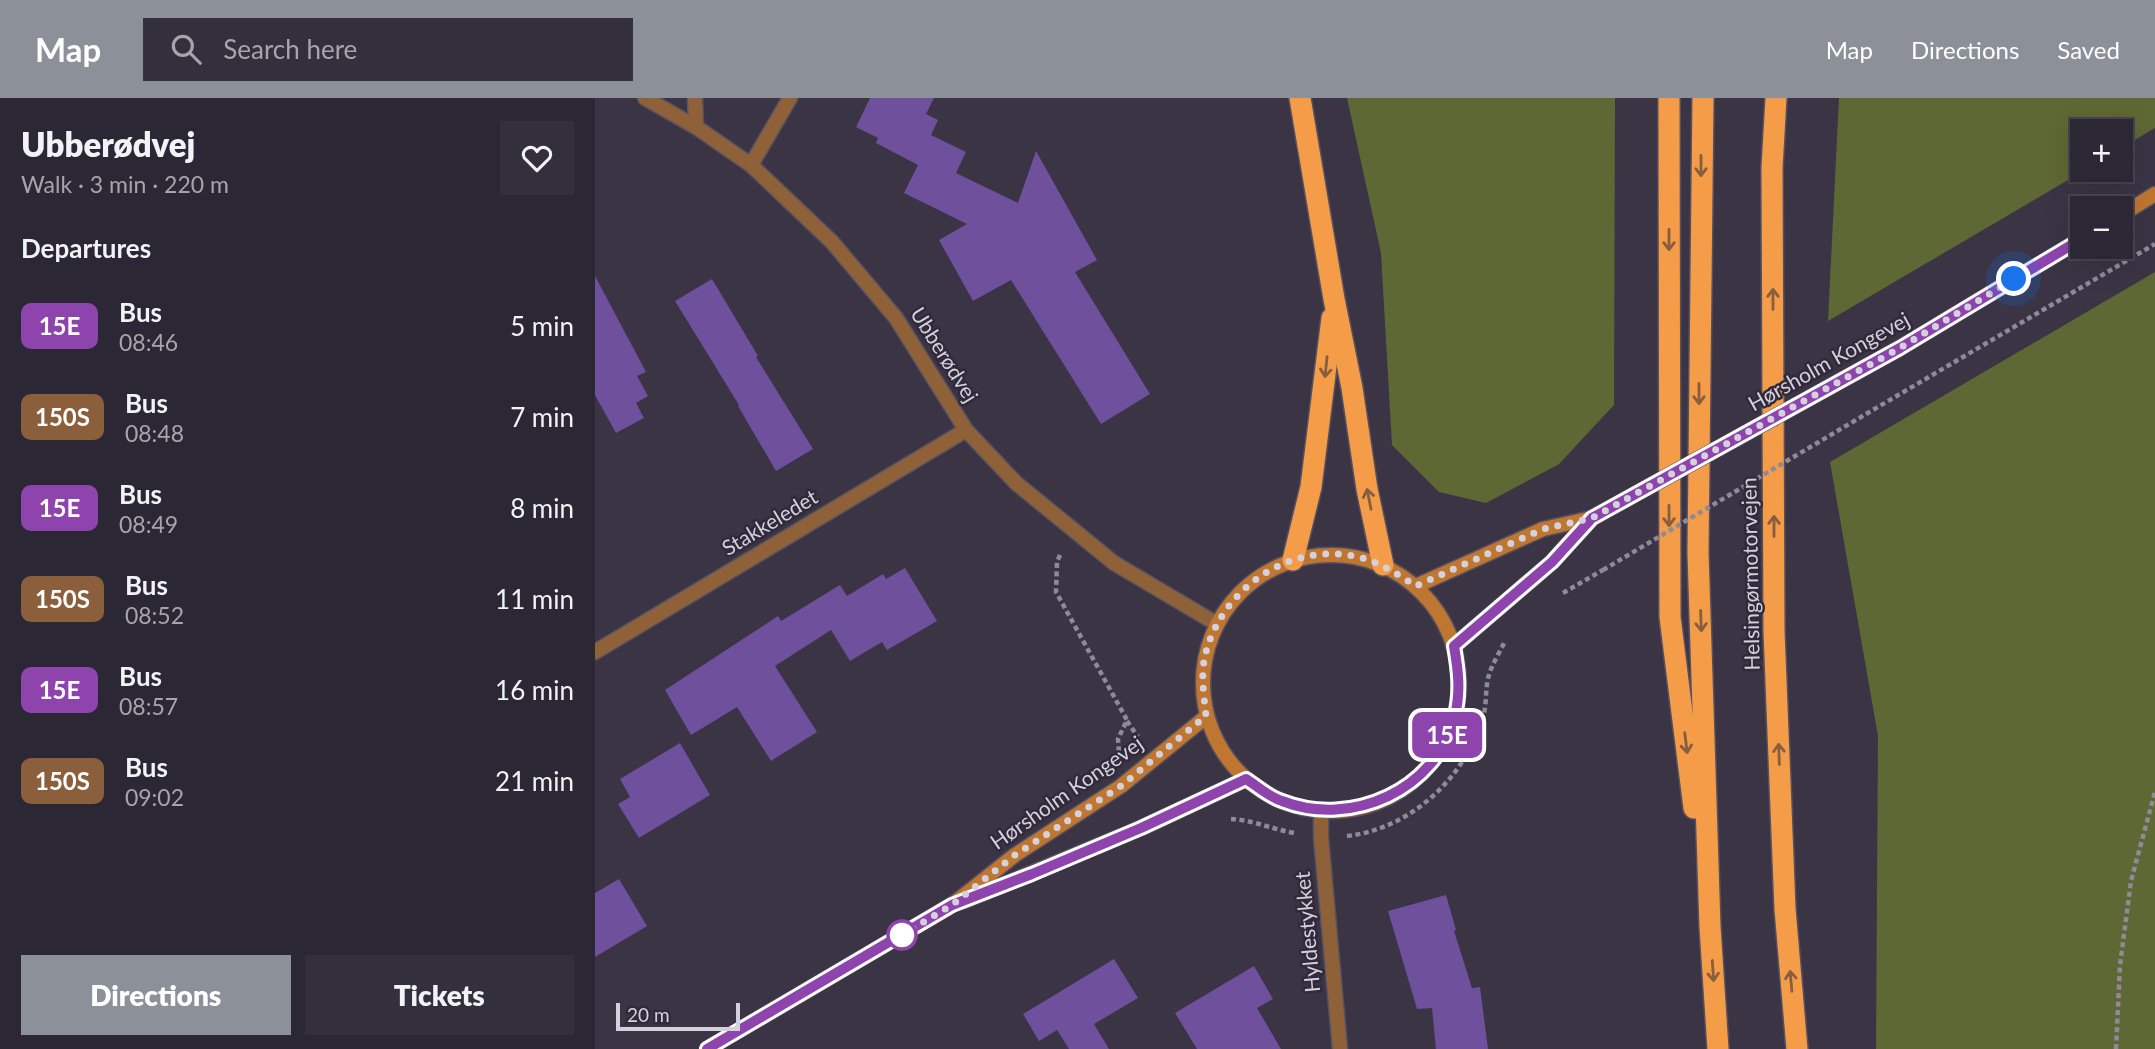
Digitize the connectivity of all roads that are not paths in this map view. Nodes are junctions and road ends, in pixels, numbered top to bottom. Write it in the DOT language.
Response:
graph roads {
  1 [pos="645,98"];
  2 [pos="695,98"];
  3 [pos="789,98"];
  4 [pos="1300,98"];
  5 [pos="1669,98"];
  6 [pos="1703,98"];
  7 [pos="1776,98"];
  8 [pos="1783,98"];
  9 [pos="696,127"];
  10 [pos="751,165"];
  11 [pos="1772,168"];
  12 [pos="2155,194"];
  13 [pos="2133,208"];
  14 [pos="2070,246"];
  15 [pos="1334,299"];
  16 [pos="966,430"];
  17 [pos="1592,518"];
  18 [pos="1293,560"];
  19 [pos="1383,565"];
  20 [pos="1416,586"];
  21 [pos="1217,624"];
  22 [pos="1454,646"];
  23 [pos="595,652"];
  24 [pos="1206,716"];
  25 [pos="1246,779"];
  26 [pos="1321,811"];
  27 [pos="952,905"];
  28 [pos="1710,927"];
  29 [pos="707,1049"];
  30 [pos="1340,1049"];
  31 [pos="1718,1049"];
  32 [pos="1797,1049"];
  1 -- 9 [label="street, Ubberødvej"];
  2 -- 9 [label="street"];
  3 -- 10 [label="street"];
  4 -- 15 [label="highway"];
  5 -- 28 [label="highway, one-way"];
  6 -- 28 [label="highway, one-way"];
  7 -- 11 [label="highway, Helsingørmotorvejen"];
  8 -- 11 [label="highway"];
  9 -- 10 [label="street, Ubberødvej"];
  10 -- 16 [label="street, Ubberødvej"];
  32 -- 11 [label="highway, Helsingørmotorvejen, one-way"];
  12 -- 13 [label="main road"];
  14 -- 17 [label="main road, Hørsholm Kongevej, bridge"];
  15 -- 18 [label="highway, one-way"];
  19 -- 15 [label="highway, one-way"];
  16 -- 21 [label="street, Ubberødvej"];
  16 -- 23 [label="street, Stakkeledet"];
  17 -- 20 [label="main road, Hørsholm Kongevej"];
  17 -- 22 [label="main road, Hørsholm Kongevej"];
  18 -- 19 [label="main road"];
  18 -- 21 [label="main road"];
  19 -- 20 [label="main road"];
  20 -- 22 [label="main road"];
  21 -- 24 [label="main road"];
  22 -- 26 [label="main road"];
  24 -- 25 [label="main road"];
  24 -- 27 [label="main road, Hørsholm Kongevej"];
  25 -- 26 [label="main road"];
  25 -- 27 [label="main road, Hørsholm Kongevej"];
  26 -- 30 [label="street, Hyldestykket"];
  27 -- 29 [label="main road, Hørsholm Kongevej"];
  28 -- 31 [label="highway, one-way"];
}
